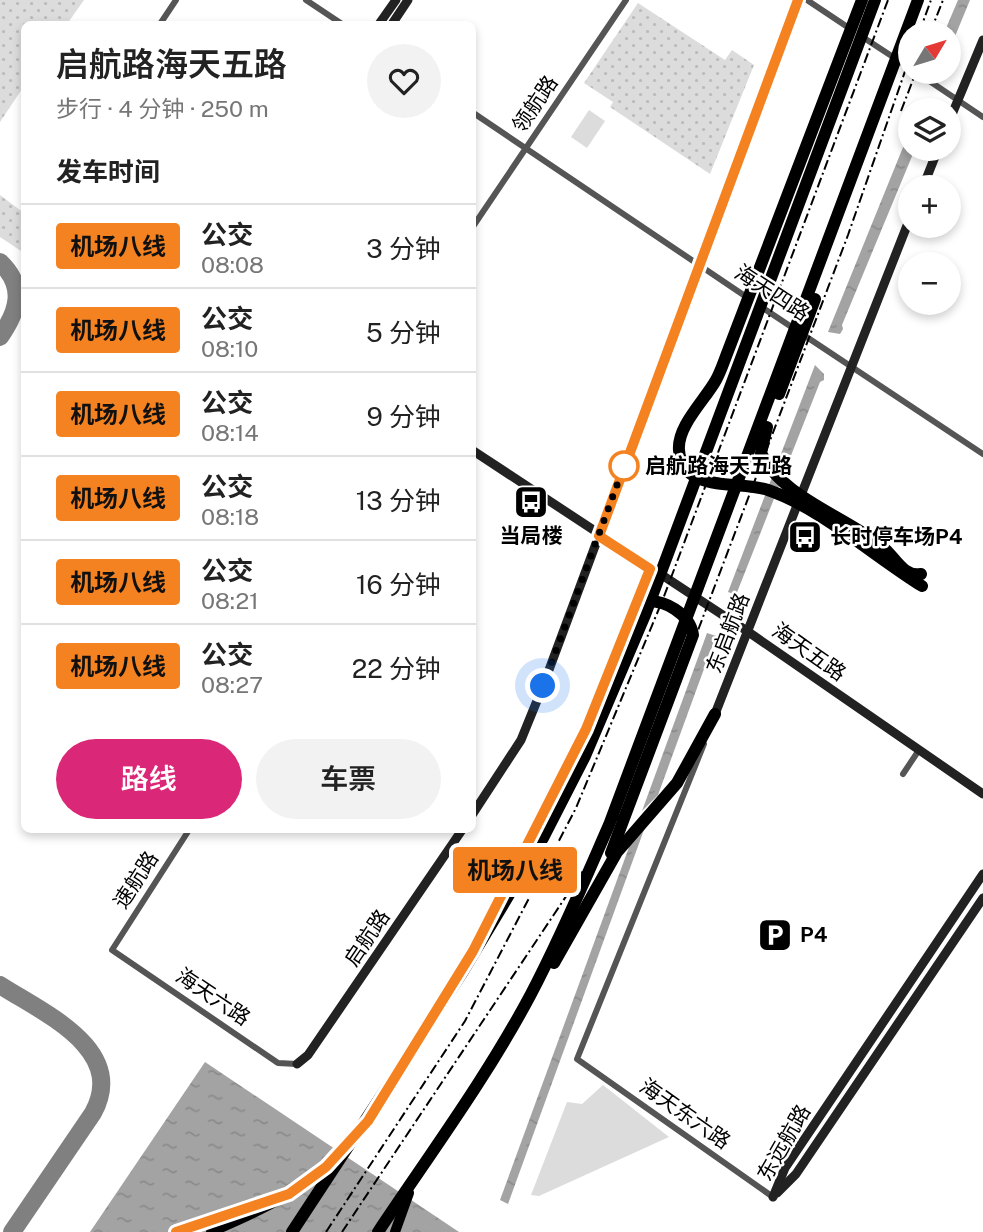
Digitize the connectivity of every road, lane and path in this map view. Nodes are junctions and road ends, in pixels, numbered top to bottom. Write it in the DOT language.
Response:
graph roads {
  1 [pos="176,0"];
  2 [pos="306,0"];
  3 [pos="396,0"];
  4 [pos="408,0"];
  5 [pos="626,0"];
  6 [pos="798,0"];
  7 [pos="807,0"];
  8 [pos="862,0"];
  9 [pos="875,0"];
  10 [pos="918,0"];
  11 [pos="162,21"];
  12 [pos="338,21"];
  13 [pos="381,21"];
  14 [pos="394,21"];
  15 [pos="983,40"];
  16 [pos="841,54"];
  17 [pos="898,60"];
  18 [pos="934,84"];
  19 [pos="955,98"];
  20 [pos="959,98"];
  21 [pos="961,102"];
  22 [pos="476,115"];
  23 [pos="983,117"];
  24 [pos="526,148"];
  25 [pos="855,169"];
  26 [pos="476,222"];
  27 [pos="902,238"];
  28 [pos="699,267"];
  29 [pos="743,300"];
  30 [pos="850,365"];
  31 [pos="476,453"];
  32 [pos="983,454"];
  33 [pos="846,529"];
  34 [pos="599,536"];
  35 [pos="650,569"];
  36 [pos="921,580"];
  37 [pos="633,612"];
  38 [pos="747,631"];
  39 [pos="715,714"];
  40 [pos="919,750"];
  41 [pos="903,774"];
  42 [pos="983,794"];
  43 [pos="476,809"];
  44 [pos="187,833"];
  45 [pos="461,833"];
  46 [pos="604,873"];
  47 [pos="983,874"];
  48 [pos="983,898"];
  49 [pos="112,950"];
  50 [pos="462,973"];
  51 [pos="531,995"];
  52 [pos="577,1059"];
  53 [pos="297,1064"];
  54 [pos="368,1121"];
  55 [pos="427,1161"];
  56 [pos="289,1194"];
  57 [pos="773,1196"];
  58 [pos="176,1232"];
  59 [pos="211,1232"];
  60 [pos="292,1232"];
  61 [pos="378,1232"];
  62 [pos="395,1232"];
  1 -- 11 [label="street"];
  2 -- 12 [label="street"];
  3 -- 13 [label="street"];
  4 -- 14 [label="street"];
  5 -- 24 [label="street, 领航路"];
  6 -- 28 [label="street"];
  7 -- 17 [label="street"];
  8 -- 16 [label="highway"];
  9 -- 50 [label="highway"];
  10 -- 25 [label="highway"];
  15 -- 20 [label="street"];
  16 -- 29 [label="highway"];
  16 -- 29 [label="highway"];
  18 -- 19 [label="street"];
  21 -- 23 [label="street"];
  22 -- 24 [label="street, 海天四路"];
  24 -- 26 [label="street, 领航路"];
  24 -- 28 [label="street, 海天四路"];
  25 -- 33 [label="highway"];
  25 -- 51 [label="highway"];
  27 -- 30 [label="street, 东启航路"];
  28 -- 29 [label="street, 海天四路"];
  28 -- 34 [label="street"];
  29 -- 30 [label="street, 海天四路"];
  29 -- 33 [label="highway"];
  30 -- 32 [label="street, 海天四路"];
  30 -- 38 [label="street, 东启航路"];
  31 -- 34 [label="street, 海天五路"];
  33 -- 36 [label="highway"];
  34 -- 35 [label="street, 海天五路"];
  34 -- 43 [label="street"];
  35 -- 37 [label="highway"];
  35 -- 38 [label="street, 海天五路"];
  37 -- 46 [label="highway"];
  37 -- 50 [label="highway"];
  38 -- 39 [label="street, 东启航路"];
  38 -- 40 [label="street, 海天五路"];
  39 -- 46 [label="highway"];
  39 -- 52 [label="street, 东启航路"];
  40 -- 41 [label="street"];
  40 -- 42 [label="street, 海天五路"];
  44 -- 49 [label="street, 速航路"];
  45 -- 53 [label="street, 启航路"];
  46 -- 51 [label="highway"];
  47 -- 57 [label="street, 东远航路"];
  48 -- 57 [label="street, 东远航路"];
  49 -- 53 [label="street, 海天六路"];
  50 -- 54 [label="highway"];
  51 -- 55 [label="highway"];
  52 -- 57 [label="street, 海天东六路"];
  54 -- 56 [label="main road"];
  54 -- 60 [label="highway"];
  55 -- 61 [label="highway"];
  55 -- 62 [label="main road"];
  56 -- 58 [label="main road"];
  56 -- 59 [label="main road"];
}
